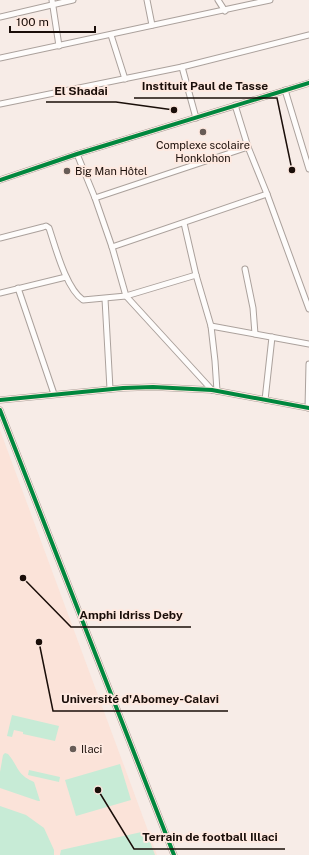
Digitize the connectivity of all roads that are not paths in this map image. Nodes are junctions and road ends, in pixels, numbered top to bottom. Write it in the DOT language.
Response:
graph roads {
  1 [pos="73,0"];
  2 [pos="147,0"];
  3 [pos="218,0"];
  4 [pos="270,0"];
  5 [pos="52,3"];
  6 [pos="225,10"];
  7 [pos="0,17"];
  8 [pos="152,25"];
  9 [pos="111,35"];
  10 [pos="309,35"];
  11 [pos="59,46"];
  12 [pos="0,58"];
  13 [pos="182,67"];
  14 [pos="125,79"];
  15 [pos="309,83"];
  16 [pos="285,90"];
  17 [pos="0,104"];
  18 [pos="235,105"];
  19 [pos="196,118"];
  20 [pos="248,147"];
  21 [pos="77,154"];
  22 [pos="309,169"];
  23 [pos="0,180"];
  24 [pos="267,194"];
  25 [pos="95,198"];
  26 [pos="184,223"];
  27 [pos="0,238"];
  28 [pos="112,247"];
  29 [pos="245,269"];
  30 [pos="196,274"];
  31 [pos="66,277"];
  32 [pos="18,288"];
  33 [pos="0,293"];
  34 [pos="126,296"];
  35 [pos="105,299"];
  36 [pos="309,309"];
  37 [pos="211,326"];
  38 [pos="254,334"];
  39 [pos="272,337"];
  40 [pos="309,344"];
  41 [pos="309,364"];
  42 [pos="110,389"];
  43 [pos="215,390"];
  44 [pos="54,394"];
  45 [pos="0,400"];
  46 [pos="265,400"];
  47 [pos="309,408"];
  48 [pos="0,410"];
  49 [pos="174,855"];
  1 -- 5 [label="street"];
  2 -- 8 [label="street"];
  3 -- 6 [label="street"];
  4 -- 6 [label="street"];
  5 -- 7 [label="street"];
  5 -- 11 [label="street"];
  6 -- 8 [label="street"];
  8 -- 9 [label="street"];
  9 -- 11 [label="street"];
  9 -- 14 [label="street"];
  10 -- 13 [label="street"];
  11 -- 12 [label="street"];
  13 -- 14 [label="street"];
  13 -- 19 [label="street"];
  14 -- 17 [label="street"];
  15 -- 16 [label="street"];
  16 -- 18 [label="street"];
  16 -- 22 [label="street"];
  18 -- 19 [label="street"];
  18 -- 20 [label="street"];
  19 -- 21 [label="street"];
  20 -- 24 [label="street"];
  20 -- 25 [label="street"];
  21 -- 23 [label="street"];
  21 -- 25 [label="street"];
  24 -- 26 [label="street"];
  24 -- 36 [label="street"];
  25 -- 28 [label="street"];
  26 -- 28 [label="street"];
  26 -- 30 [label="street"];
  27 -- 31 [label="street"];
  28 -- 34 [label="street"];
  29 -- 38 [label="street"];
  30 -- 34 [label="street"];
  30 -- 37 [label="street"];
  31 -- 32 [label="street"];
  31 -- 35 [label="street"];
  32 -- 33 [label="street"];
  32 -- 44 [label="street"];
  34 -- 35 [label="street"];
  34 -- 43 [label="street"];
  35 -- 42 [label="street"];
  37 -- 38 [label="street"];
  37 -- 43 [label="street"];
  38 -- 39 [label="street"];
  39 -- 40 [label="street"];
  39 -- 46 [label="street"];
  41 -- 47 [label="street"];
  42 -- 43 [label="street"];
  42 -- 44 [label="street"];
  43 -- 46 [label="street"];
  44 -- 45 [label="street"];
  46 -- 47 [label="street"];
  48 -- 49 [label="street"];
}
